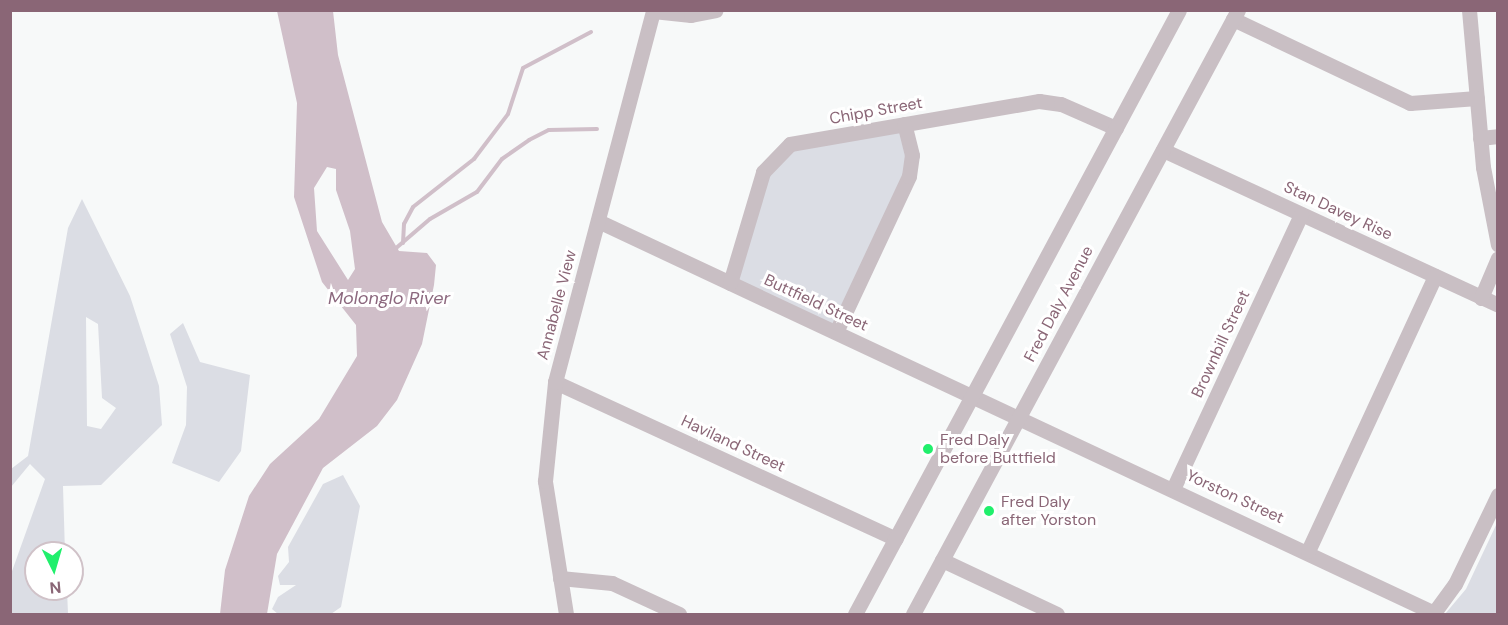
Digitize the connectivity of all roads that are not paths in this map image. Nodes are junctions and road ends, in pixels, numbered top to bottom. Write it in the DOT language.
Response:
graph roads {
  1 [pos="653,10"];
  2 [pos="716,10"];
  3 [pos="1179,10"];
  4 [pos="1469,10"];
  5 [pos="1236,15"];
  6 [pos="1477,98"];
  7 [pos="904,124"];
  8 [pos="1116,128"];
  9 [pos="1497,136"];
  10 [pos="1480,138"];
  11 [pos="1163,150"];
  12 [pos="1301,214"];
  13 [pos="598,221"];
  14 [pos="1497,245"];
  15 [pos="1497,258"];
  16 [pos="1435,276"];
  17 [pos="730,282"];
  18 [pos="1481,298"];
  19 [pos="1497,305"];
  20 [pos="836,332"];
  21 [pos="555,382"];
  22 [pos="973,396"];
  23 [pos="1019,417"];
  24 [pos="1173,489"];
  25 [pos="1497,495"];
  26 [pos="896,539"];
  27 [pos="1308,551"];
  28 [pos="942,560"];
  29 [pos="560,578"];
  30 [pos="1433,614"];
  31 [pos="566,615"];
  32 [pos="679,615"];
  33 [pos="855,615"];
  34 [pos="913,615"];
  35 [pos="1057,615"];
  1 -- 2 [label="street"];
  1 -- 13 [label="street, Annabelle View"];
  3 -- 8 [label="street, Fred Daly Avenue"];
  4 -- 6 [label="street"];
  5 -- 6 [label="street"];
  5 -- 11 [label="street, Fred Daly Avenue"];
  6 -- 10 [label="street"];
  7 -- 8 [label="street, Chipp Street"];
  7 -- 17 [label="street, Chipp Street"];
  7 -- 20 [label="street"];
  8 -- 22 [label="street, Fred Daly Avenue"];
  9 -- 10 [label="street"];
  10 -- 14 [label="street"];
  11 -- 12 [label="street, Stan Davey Rise"];
  11 -- 23 [label="street, Fred Daly Avenue"];
  12 -- 16 [label="street, Stan Davey Rise"];
  12 -- 24 [label="street, Brownbill Street"];
  13 -- 17 [label="street, Buttfield Street"];
  13 -- 21 [label="street, Annabelle View"];
  15 -- 18 [label="street"];
  16 -- 18 [label="street, Stan Davey Rise"];
  16 -- 27 [label="street"];
  17 -- 20 [label="street, Buttfield Street"];
  18 -- 19 [label="street, Stan Davey Rise"];
  20 -- 22 [label="street, Buttfield Street"];
  21 -- 26 [label="street, Haviland Street"];
  21 -- 29 [label="street, Annabelle View"];
  22 -- 23 [label="street, Buttfield Street"];
  22 -- 26 [label="street, Fred Daly Avenue"];
  23 -- 24 [label="street, Yorston Street"];
  23 -- 28 [label="street, Fred Daly Avenue"];
  24 -- 27 [label="street, Yorston Street"];
  25 -- 30 [label="street"];
  26 -- 33 [label="street, Fred Daly Avenue"];
  27 -- 30 [label="street, Yorston Street"];
  28 -- 34 [label="street, Fred Daly Avenue"];
  28 -- 35 [label="street"];
  29 -- 31 [label="street, Annabelle View"];
  29 -- 32 [label="street"];
}
